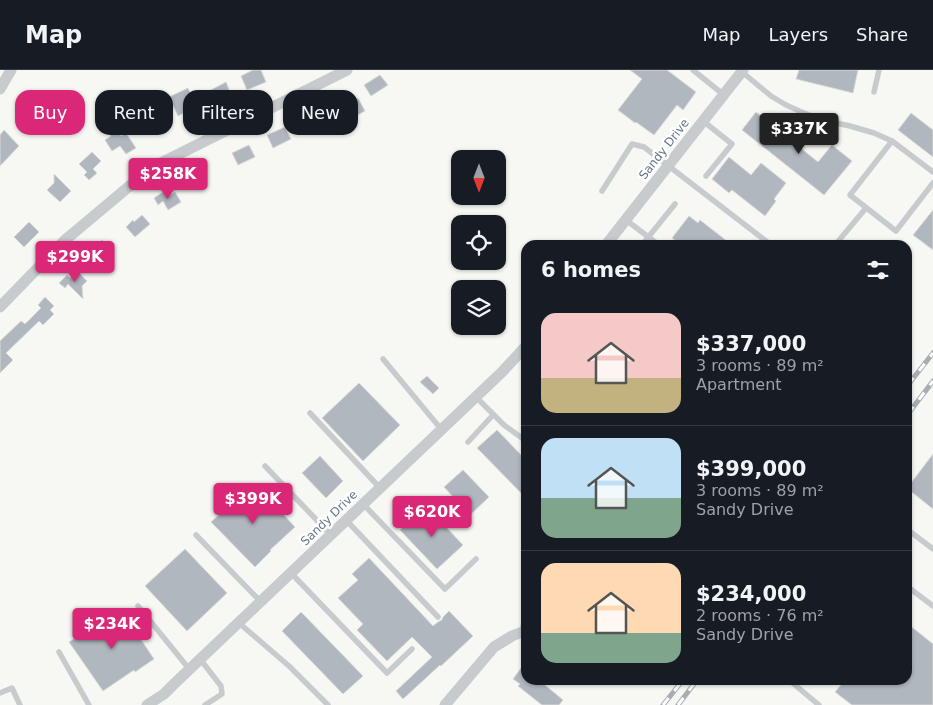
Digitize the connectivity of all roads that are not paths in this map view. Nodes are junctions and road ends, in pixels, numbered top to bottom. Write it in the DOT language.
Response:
graph roads {
  1 [pos="12,70"];
  2 [pos="347,70"];
  3 [pos="693,70"];
  4 [pos="879,70"];
  5 [pos="742,71"];
  6 [pos="0,89"];
  7 [pos="874,92"];
  8 [pos="724,95"];
  9 [pos="703,121"];
  10 [pos="892,141"];
  11 [pos="669,165"];
  12 [pos="933,172"];
  13 [pos="706,176"];
  14 [pos="933,183"];
  15 [pos="602,191"];
  16 [pos="675,204"];
  17 [pos="866,208"];
  18 [pos="626,220"];
  19 [pos="649,237"];
  20 [pos="610,240"];
  21 [pos="646,240"];
  22 [pos="653,240"];
  23 [pos="765,240"];
  24 [pos="839,240"];
  25 [pos="0,307"];
  26 [pos="521,351"];
  27 [pos="383,360"];
  28 [pos="476,397"];
  29 [pos="310,414"];
  30 [pos="493,415"];
  31 [pos="441,430"];
  32 [pos="521,436"];
  33 [pos="468,442"];
  34 [pos="265,466"];
  35 [pos="380,488"];
  36 [pos="363,504"];
  37 [pos="346,520"];
  38 [pos="912,533"];
  39 [pos="196,535"];
  40 [pos="330,535"];
  41 [pos="933,549"];
  42 [pos="476,559"];
  43 [pos="291,573"];
  44 [pos="912,590"];
  45 [pos="261,602"];
  46 [pos="138,606"];
  47 [pos="933,606"];
  48 [pos="438,617"];
  49 [pos="239,623"];
  50 [pos="521,633"];
  51 [pos="412,649"];
  52 [pos="59,652"];
  53 [pos="200,659"];
  54 [pos="190,670"];
  55 [pos="795,685"];
  56 [pos="0,693"];
  57 [pos="20,705"];
  58 [pos="89,705"];
  59 [pos="147,705"];
  60 [pos="205,705"];
  61 [pos="328,705"];
  62 [pos="445,705"];
  63 [pos="818,705"];
  1 -- 6 [label="street"];
  2 -- 25 [label="street"];
  3 -- 8 [label="lane"];
  4 -- 7 [label="lane"];
  5 -- 8 [label="street, Sandy Drive"];
  5 -- 10 [label="lane"];
  8 -- 9 [label="street, Sandy Drive"];
  9 -- 11 [label="street, Sandy Drive"];
  9 -- 13 [label="lane"];
  10 -- 12 [label="lane"];
  10 -- 17 [label="lane"];
  11 -- 15 [label="lane"];
  11 -- 18 [label="street, Sandy Drive"];
  11 -- 23 [label="lane"];
  14 -- 17 [label="lane"];
  16 -- 19 [label="lane"];
  17 -- 24 [label="lane"];
  18 -- 19 [label="lane"];
  18 -- 20 [label="street, Sandy Drive"];
  19 -- 21 [label="lane"];
  19 -- 22 [label="lane"];
  26 -- 28 [label="street, Sandy Drive"];
  27 -- 31 [label="lane"];
  28 -- 30 [label="lane"];
  28 -- 31 [label="street, Sandy Drive"];
  29 -- 35 [label="lane"];
  30 -- 32 [label="lane"];
  30 -- 33 [label="lane"];
  31 -- 35 [label="street, Sandy Drive"];
  34 -- 40 [label="lane"];
  35 -- 36 [label="street, Sandy Drive"];
  36 -- 37 [label="street, Sandy Drive"];
  36 -- 42 [label="lane"];
  37 -- 40 [label="street, Sandy Drive"];
  37 -- 48 [label="lane"];
  38 -- 41 [label="lane"];
  39 -- 45 [label="lane"];
  40 -- 43 [label="street, Sandy Drive"];
  43 -- 45 [label="street, Sandy Drive"];
  43 -- 51 [label="lane"];
  44 -- 47 [label="lane"];
  45 -- 49 [label="street, Sandy Drive"];
  46 -- 54 [label="lane"];
  49 -- 53 [label="street, Sandy Drive"];
  49 -- 61 [label="lane"];
  50 -- 62 [label="street"];
  52 -- 58 [label="lane"];
  53 -- 54 [label="street, Sandy Drive"];
  53 -- 60 [label="lane"];
  54 -- 59 [label="street, Sandy Drive"];
  55 -- 63 [label="lane"];
  56 -- 57 [label="lane"];
}
